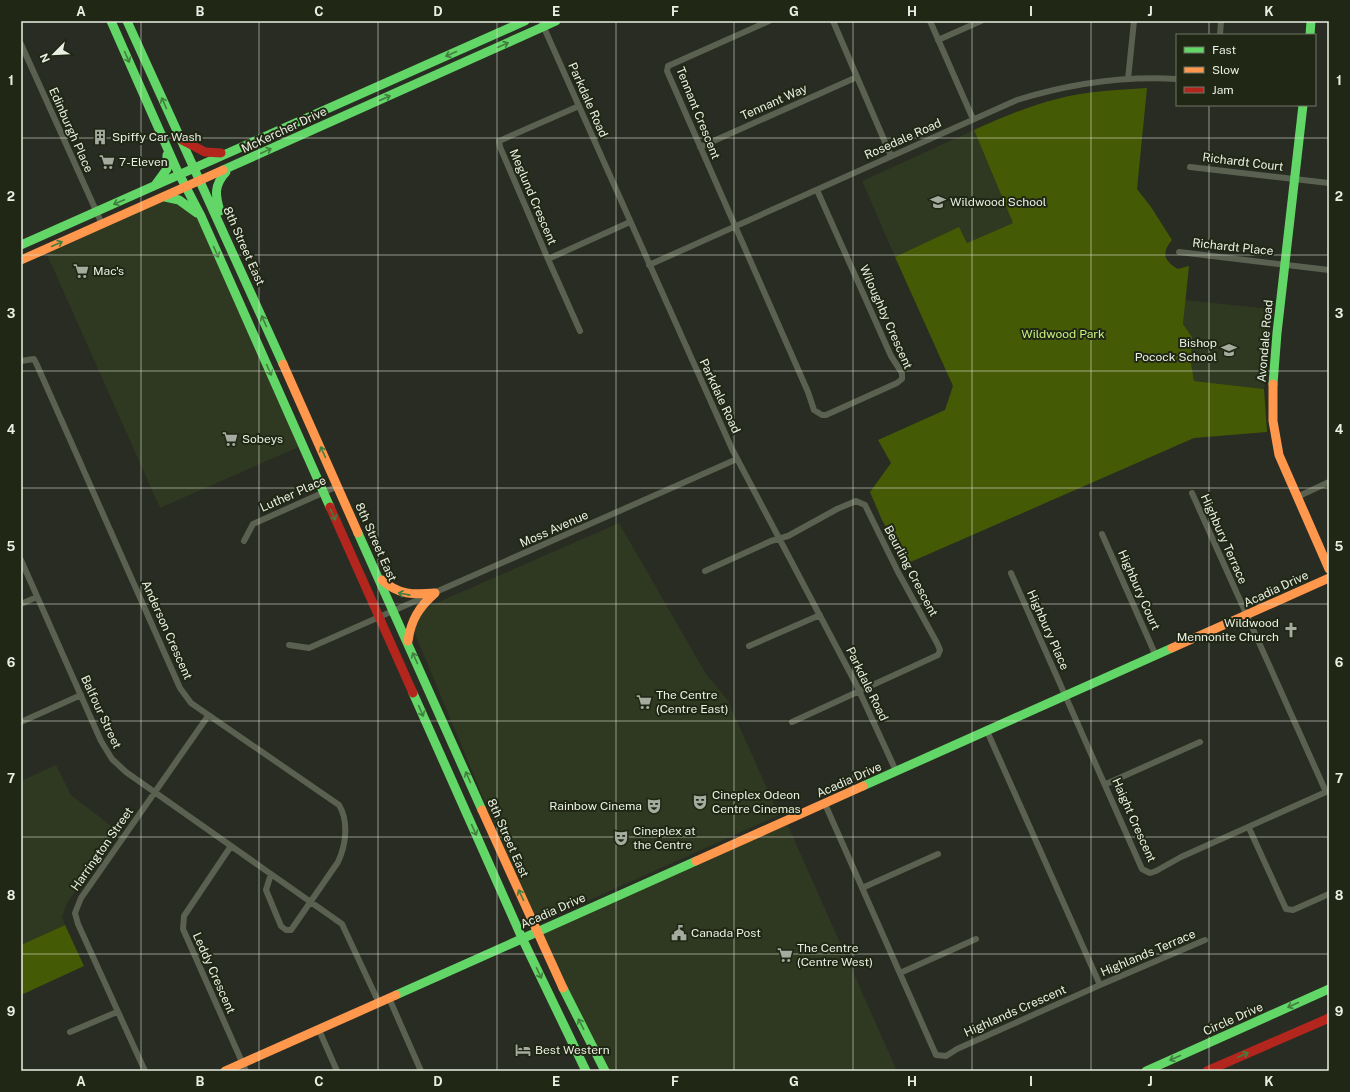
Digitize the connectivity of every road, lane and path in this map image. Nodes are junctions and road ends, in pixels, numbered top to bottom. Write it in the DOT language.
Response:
graph roads {
  1 [pos="111,21"];
  2 [pos="128,21"];
  3 [pos="525,21"];
  4 [pos="556,21"];
  5 [pos="769,21"];
  6 [pos="833,21"];
  7 [pos="930,21"];
  8 [pos="981,21"];
  9 [pos="1134,21"];
  10 [pos="1221,21"];
  11 [pos="1311,21"];
  12 [pos="543,24"];
  13 [pos="1220,34"];
  14 [pos="1310,34"];
  15 [pos="938,40"];
  16 [pos="21,44"];
  17 [pos="858,77"];
  18 [pos="1128,79"];
  19 [pos="1176,80"];
  20 [pos="579,106"];
  21 [pos="1303,106"];
  22 [pos="973,120"];
  23 [pos="180,139"];
  24 [pos="166,146"];
  25 [pos="700,147"];
  26 [pos="234,150"];
  27 [pos="891,156"];
  28 [pos="195,167"];
  29 [pos="231,167"];
  30 [pos="1190,167"];
  31 [pos="179,174"];
  32 [pos="1295,179"];
  33 [pos="202,181"];
  34 [pos="1329,183"];
  35 [pos="155,186"];
  36 [pos="186,188"];
  37 [pos="816,190"];
  38 [pos="165,198"];
  39 [pos="96,212"];
  40 [pos="201,216"];
  41 [pos="630,222"];
  42 [pos="102,224"];
  43 [pos="734,227"];
  44 [pos="226,236"];
  45 [pos="21,245"];
  46 [pos="1180,252"];
  47 [pos="548,259"];
  48 [pos="21,260"];
  49 [pos="649,265"];
  50 [pos="1284,265"];
  51 [pos="1329,270"];
  52 [pos="580,332"];
  53 [pos="21,361"];
  54 [pos="737,459"];
  55 [pos="1329,482"];
  56 [pos="338,486"];
  57 [pos="323,493"];
  58 [pos="1192,493"];
  59 [pos="1297,497"];
  60 [pos="1102,534"];
  61 [pos="780,539"];
  62 [pos="244,541"];
  63 [pos="21,560"];
  64 [pos="1329,569"];
  65 [pos="705,571"];
  66 [pos="1011,574"];
  67 [pos="379,577"];
  68 [pos="1329,578"];
  69 [pos="435,593"];
  70 [pos="37,597"];
  71 [pos="21,604"];
  72 [pos="394,611"];
  73 [pos="820,615"];
  74 [pos="1247,616"];
  75 [pos="380,617"];
  76 [pos="408,642"];
  77 [pos="289,645"];
  78 [pos="749,646"];
  79 [pos="1156,656"];
  80 [pos="860,691"];
  81 [pos="81,695"];
  82 [pos="1066,696"];
  83 [pos="208,716"];
  84 [pos="21,722"];
  85 [pos="792,722"];
  86 [pos="987,731"];
  87 [pos="1200,742"];
  88 [pos="896,771"];
  89 [pos="1106,784"];
  90 [pos="156,792"];
  91 [pos="1328,794"];
  92 [pos="825,804"];
  93 [pos="1249,828"];
  94 [pos="231,846"];
  95 [pos="938,854"];
  96 [pos="271,874"];
  97 [pos="862,888"];
  98 [pos="1329,894"];
  99 [pos="311,902"];
  100 [pos="537,931"];
  101 [pos="522,938"];
  102 [pos="976,939"];
  103 [pos="1205,940"];
  104 [pos="900,973"];
  105 [pos="1100,985"];
  106 [pos="1329,989"];
  107 [pos="389,998"];
  108 [pos="378,1003"];
  109 [pos="117,1012"];
  110 [pos="1329,1018"];
  111 [pos="319,1030"];
  112 [pos="70,1032"];
  113 [pos="244,1067"];
  114 [pos="144,1071"];
  115 [pos="225,1071"];
  116 [pos="337,1071"];
  117 [pos="421,1071"];
  118 [pos="586,1071"];
  119 [pos="605,1071"];
  120 [pos="1146,1071"];
  121 [pos="1208,1071"];
  1 -- 24 [label="main road, one-way"];
  23 -- 2 [label="main road, 8th Street East, one-way"];
  3 -- 26 [label="main road, McKercher Drive, one-way"];
  4 -- 12 [label="main road, McKercher Drive"];
  5 -- 25 [label="street, Tennant Crescent"];
  6 -- 17 [label="street"];
  7 -- 15 [label="street"];
  8 -- 15 [label="street"];
  9 -- 18 [label="street"];
  10 -- 13 [label="street"];
  11 -- 14 [label="main road"];
  12 -- 20 [label="street, Parkdale Road"];
  29 -- 12 [label="main road, McKercher Drive, one-way"];
  15 -- 22 [label="street"];
  16 -- 39 [label="street, Edinburgh Place"];
  17 -- 25 [label="street, Tennant Way"];
  17 -- 27 [label="street"];
  18 -- 19 [label="street, Rosedale Road"];
  18 -- 22 [label="street, Rosedale Road"];
  20 -- 41 [label="street, Parkdale Road"];
  20 -- 47 [label="street, Meglund Crescent"];
  21 -- 32 [label="main road, Avondale Road"];
  22 -- 27 [label="street, Rosedale Road"];
  23 -- 26 [label="main road"];
  23 -- 28 [label="main road, 8th Street East"];
  24 -- 31 [label="main road"];
  24 -- 35 [label="main road"];
  25 -- 43 [label="street, Tennant Crescent"];
  26 -- 28 [label="main road, McKercher Drive"];
  27 -- 37 [label="street, Rosedale Road"];
  28 -- 31 [label="main road, McKercher Drive"];
  28 -- 33 [label="main road, 8th Street East"];
  29 -- 33 [label="main road, McKercher Drive"];
  29 -- 44 [label="main road"];
  30 -- 32 [label="street, Richardt Court"];
  31 -- 35 [label="main road, McKercher Drive"];
  31 -- 36 [label="main road"];
  32 -- 34 [label="street, Richardt Court"];
  32 -- 50 [label="main road, Avondale Road"];
  33 -- 36 [label="main road, McKercher Drive"];
  33 -- 44 [label="main road, 8th Street East"];
  35 -- 39 [label="main road, McKercher Drive, one-way"];
  36 -- 38 [label="main road, McKercher Drive"];
  36 -- 40 [label="main road"];
  37 -- 43 [label="street, Rosedale Road"];
  37 -- 43 [label="street, Wiloughby Crescent"];
  38 -- 40 [label="main road"];
  38 -- 42 [label="main road, McKercher Drive"];
  39 -- 42 [label="street, Edinburgh Place"];
  39 -- 45 [label="main road, McKercher Drive"];
  40 -- 57 [label="main road, one-way"];
  41 -- 47 [label="street, Meglund Crescent"];
  41 -- 49 [label="street, Parkdale Road"];
  48 -- 42 [label="main road, McKercher Drive, one-way"];
  43 -- 49 [label="street, Rosedale Road"];
  56 -- 44 [label="main road, 8th Street East, one-way"];
  46 -- 50 [label="street, Richardt Place"];
  47 -- 52 [label="street"];
  49 -- 54 [label="street, Parkdale Road"];
  50 -- 51 [label="street, Richardt Place"];
  50 -- 59 [label="main road, Avondale Road"];
  53 -- 83 [label="street, Anderson Crescent"];
  54 -- 61 [label="street, Parkdale Road"];
  54 -- 69 [label="street, Moss Avenue"];
  55 -- 59 [label="street"];
  56 -- 57 [label="street, Luther Place"];
  56 -- 67 [label="main road, 8th Street East"];
  57 -- 62 [label="street, Luther Place"];
  57 -- 75 [label="main road, one-way"];
  58 -- 74 [label="street, Highbury Terrace"];
  59 -- 64 [label="main road, Avondale Road"];
  60 -- 79 [label="street, Highbury Court"];
  61 -- 65 [label="street"];
  61 -- 73 [label="street, Parkdale Road"];
  61 -- 80 [label="street, Beurling Crescent"];
  63 -- 70 [label="street, Balfour Street"];
  66 -- 82 [label="street, Highbury Place"];
  69 -- 67 [label="main road, one-way"];
  67 -- 72 [label="main road, 8th Street East"];
  68 -- 74 [label="main road, Acadia Drive"];
  69 -- 72 [label="street, Moss Avenue"];
  69 -- 76 [label="main road"];
  70 -- 71 [label="street"];
  70 -- 81 [label="street, Balfour Street"];
  72 -- 75 [label="street, Moss Avenue"];
  72 -- 76 [label="main road, 8th Street East"];
  73 -- 78 [label="street"];
  73 -- 80 [label="street, Parkdale Road"];
  74 -- 79 [label="main road, Acadia Drive"];
  74 -- 91 [label="street, Haight Crescent"];
  75 -- 77 [label="street, Moss Avenue"];
  75 -- 101 [label="main road, one-way"];
  100 -- 76 [label="main road, 8th Street East, one-way"];
  79 -- 82 [label="main road, Acadia Drive"];
  80 -- 85 [label="street"];
  80 -- 88 [label="street, Parkdale Road"];
  81 -- 84 [label="street"];
  81 -- 90 [label="street, Balfour Street"];
  82 -- 86 [label="main road, Acadia Drive"];
  82 -- 89 [label="street, Haight Crescent"];
  83 -- 90 [label="street, Harrington Street"];
  83 -- 99 [label="street, Anderson Crescent"];
  86 -- 88 [label="main road, Acadia Drive"];
  86 -- 105 [label="street"];
  87 -- 89 [label="street"];
  88 -- 92 [label="main road, Acadia Drive"];
  89 -- 93 [label="street, Haight Crescent"];
  90 -- 94 [label="street, Balfour Street"];
  90 -- 109 [label="street, Harrington Street"];
  91 -- 93 [label="street, Haight Crescent"];
  92 -- 97 [label="street, Highlands Crescent"];
  92 -- 100 [label="main road, Acadia Drive"];
  93 -- 98 [label="street"];
  94 -- 96 [label="street, Balfour Street"];
  94 -- 113 [label="street, Leddy Crescent"];
  95 -- 97 [label="street"];
  96 -- 99 [label="street, Balfour Street"];
  96 -- 99 [label="street"];
  97 -- 104 [label="street, Highlands Crescent"];
  99 -- 108 [label="street, Balfour Street"];
  100 -- 101 [label="main road, Acadia Drive"];
  119 -- 100 [label="main road, 8th Street East, one-way"];
  101 -- 107 [label="main road, Acadia Drive"];
  101 -- 118 [label="main road, one-way"];
  102 -- 104 [label="street"];
  103 -- 105 [label="street, Highlands Terrace"];
  104 -- 105 [label="street, Highlands Crescent"];
  106 -- 120 [label="main road, Circle Drive, one-way"];
  107 -- 108 [label="main road, Acadia Drive"];
  107 -- 117 [label="street"];
  108 -- 111 [label="main road, Acadia Drive"];
  109 -- 112 [label="street"];
  109 -- 114 [label="street, Harrington Street"];
  121 -- 110 [label="main road, one-way"];
  111 -- 113 [label="main road, Acadia Drive"];
  111 -- 116 [label="street"];
  113 -- 115 [label="main road, Acadia Drive"];
}
